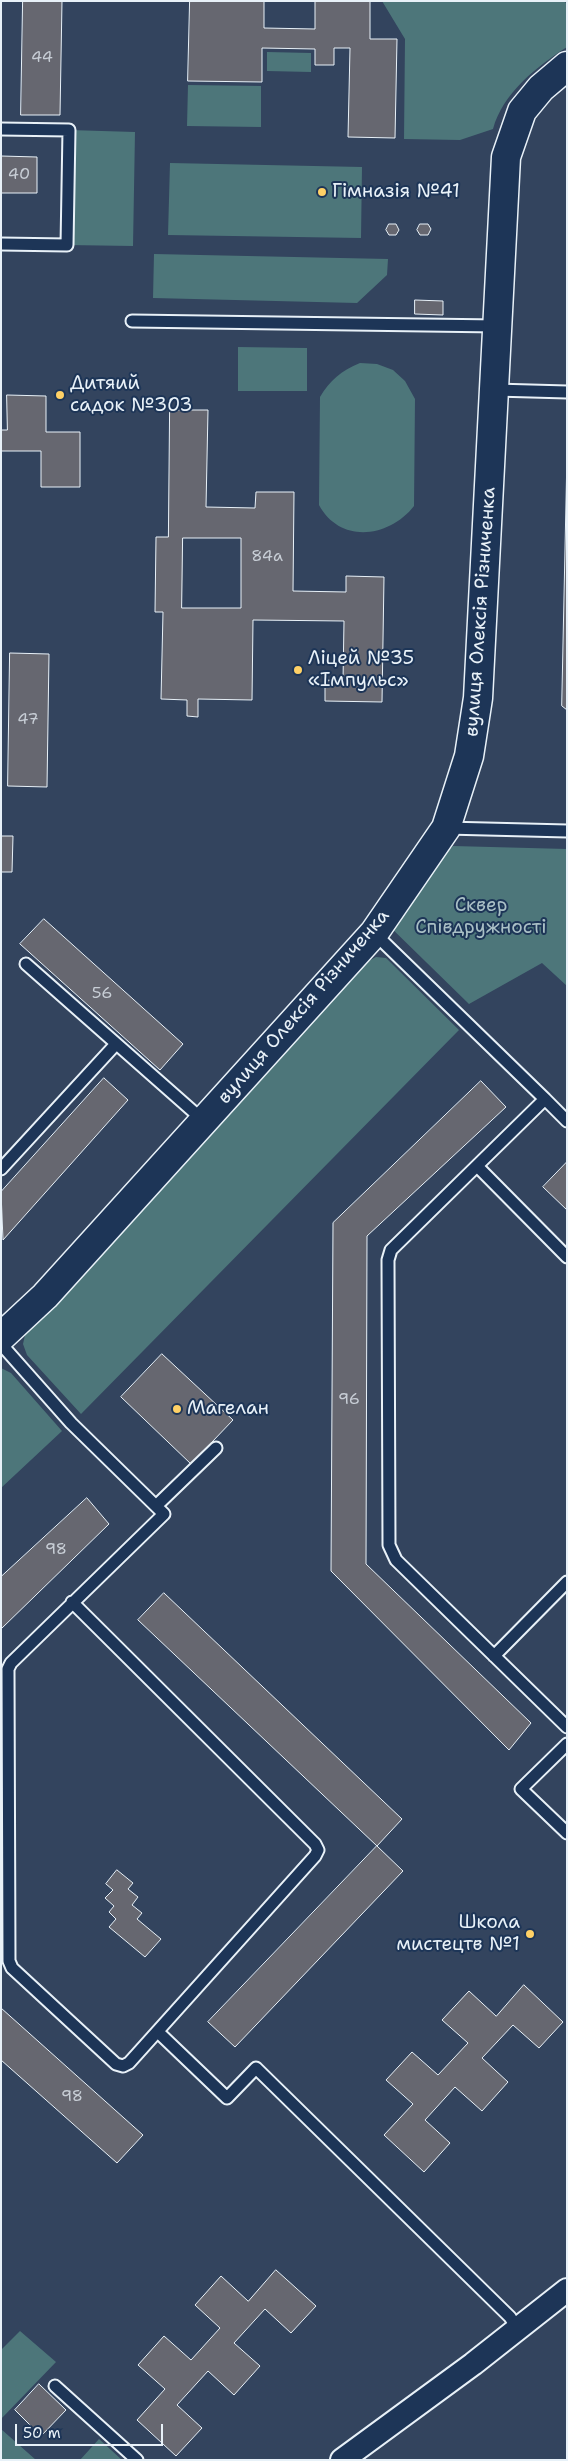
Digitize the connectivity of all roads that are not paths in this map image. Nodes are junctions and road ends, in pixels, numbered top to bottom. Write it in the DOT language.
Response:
graph roads {
  1 [pos="567,66"];
  2 [pos="1,129"];
  3 [pos="1,244"];
  4 [pos="132,321"];
  5 [pos="498,326"];
  6 [pos="495,390"];
  7 [pos="567,392"];
  8 [pos="446,828"];
  9 [pos="567,831"];
  10 [pos="374,933"];
  11 [pos="26,964"];
  12 [pos="116,1044"];
  13 [pos="545,1099"];
  14 [pos="204,1121"];
  15 [pos="567,1121"];
  16 [pos="478,1167"];
  17 [pos="1,1169"];
  18 [pos="567,1257"];
  19 [pos="1,1337"];
  20 [pos="1,1344"];
  21 [pos="216,1448"];
  22 [pos="156,1506"];
  23 [pos="567,1582"];
  24 [pos="72,1602"];
  25 [pos="494,1656"];
  26 [pos="567,1727"];
  27 [pos="567,1744"];
  28 [pos="567,1833"];
  29 [pos="158,2032"];
  30 [pos="567,2290"];
  31 [pos="518,2328"];
  32 [pos="55,2386"];
  33 [pos="136,2460"];
  34 [pos="342,2460"];
  1 -- 5 [label="street, вулиця Олексія Різниченка"];
  2 -- 3 [label="lane"];
  4 -- 5 [label="lane"];
  5 -- 6 [label="street, вулиця Олексія Різниченка"];
  6 -- 7 [label="lane"];
  6 -- 8 [label="street, вулиця Олексія Різниченка"];
  8 -- 9 [label="lane"];
  8 -- 10 [label="street, вулиця Олексія Різниченка"];
  10 -- 13 [label="lane"];
  10 -- 14 [label="street, вулиця Олексія Різниченка"];
  11 -- 12 [label="lane"];
  12 -- 14 [label="lane"];
  12 -- 17 [label="lane"];
  13 -- 15 [label="lane"];
  13 -- 16 [label="lane"];
  14 -- 19 [label="street, вулиця Олексія Різниченка"];
  16 -- 18 [label="lane"];
  16 -- 25 [label="lane"];
  20 -- 22 [label="lane"];
  21 -- 22 [label="lane"];
  22 -- 24 [label="lane"];
  23 -- 25 [label="lane"];
  24 -- 29 [label="lane"];
  24 -- 29 [label="lane"];
  25 -- 26 [label="lane"];
  27 -- 28 [label="lane"];
  29 -- 31 [label="lane"];
  30 -- 31 [label="street"];
  31 -- 34 [label="street"];
  32 -- 33 [label="lane"];
}
